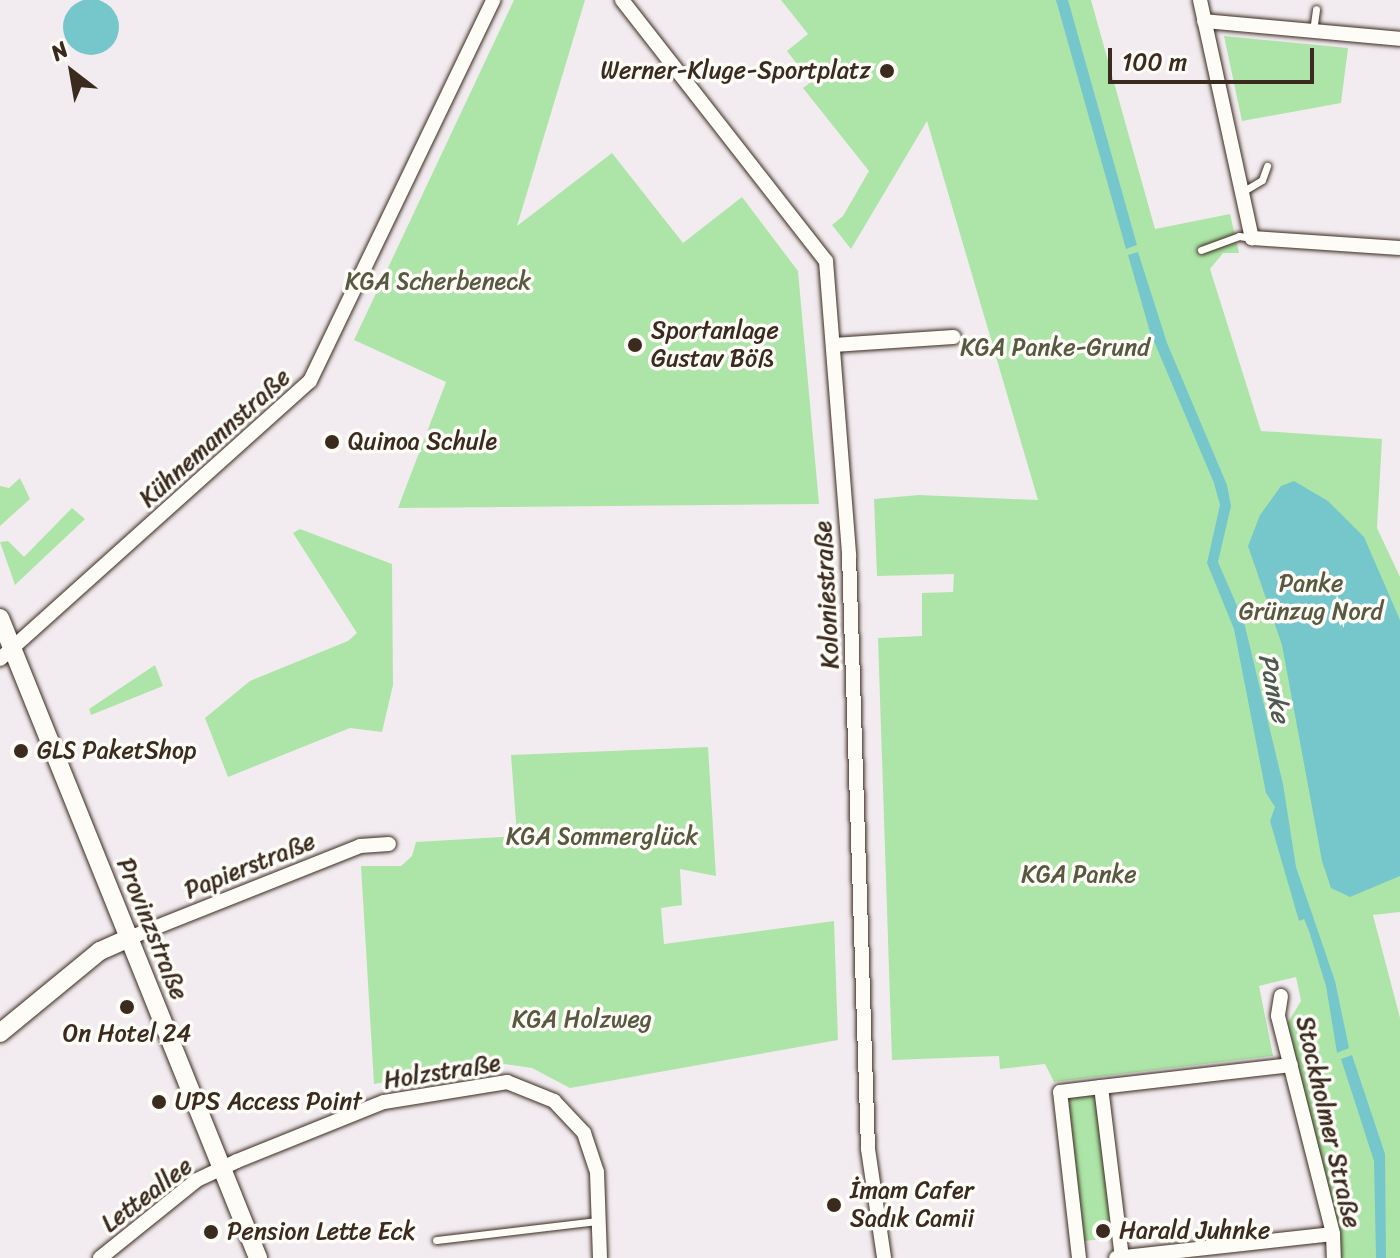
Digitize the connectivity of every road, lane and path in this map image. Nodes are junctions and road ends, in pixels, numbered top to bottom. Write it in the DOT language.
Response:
graph roads {
  1 [pos="493,0"];
  2 [pos="622,0"];
  3 [pos="1200,0"];
  4 [pos="1316,9"];
  5 [pos="1204,21"];
  6 [pos="1313,31"];
  7 [pos="1400,39"];
  8 [pos="1267,166"];
  9 [pos="1242,192"];
  10 [pos="1252,238"];
  11 [pos="1400,248"];
  12 [pos="1201,250"];
  13 [pos="954,337"];
  14 [pos="833,345"];
  15 [pos="0,618"];
  16 [pos="6,655"];
  17 [pos="389,844"];
  18 [pos="129,938"];
  19 [pos="1281,996"];
  20 [pos="0,1033"];
  21 [pos="1291,1065"];
  22 [pos="1101,1087"];
  23 [pos="222,1168"];
  24 [pos="598,1221"];
  25 [pos="1333,1234"];
  26 [pos="436,1240"];
  27 [pos="1122,1257"];
  28 [pos="100,1258"];
  29 [pos="258,1258"];
  30 [pos="600,1258"];
  31 [pos="884,1258"];
  32 [pos="1079,1258"];
  33 [pos="1116,1258"];
  34 [pos="1334,1258"];
  1 -- 16 [label="street, Kühnemannstraße"];
  2 -- 14 [label="street, Koloniestraße"];
  3 -- 5 [label="street"];
  4 -- 6 [label="lane"];
  5 -- 6 [label="street"];
  5 -- 9 [label="street"];
  6 -- 7 [label="street"];
  8 -- 9 [label="lane"];
  9 -- 10 [label="street"];
  10 -- 11 [label="street"];
  10 -- 12 [label="lane"];
  13 -- 14 [label="street"];
  14 -- 31 [label="street, Koloniestraße"];
  15 -- 16 [label="main road, Provinzstraße"];
  16 -- 18 [label="main road, Provinzstraße"];
  17 -- 18 [label="street, Papierstraße"];
  18 -- 20 [label="main road"];
  18 -- 23 [label="main road, Provinzstraße"];
  19 -- 21 [label="street, Stockholmer Straße"];
  21 -- 22 [label="street"];
  21 -- 25 [label="street, Stockholmer Straße"];
  22 -- 27 [label="street"];
  22 -- 32 [label="street"];
  23 -- 24 [label="street, Holzstraße"];
  23 -- 28 [label="street, Letteallee"];
  23 -- 29 [label="main road, Provinzstraße"];
  24 -- 26 [label="lane"];
  24 -- 30 [label="street, Holzstraße"];
  25 -- 27 [label="street"];
  25 -- 34 [label="street, Stockholmer Straße"];
  27 -- 33 [label="street"];
}
